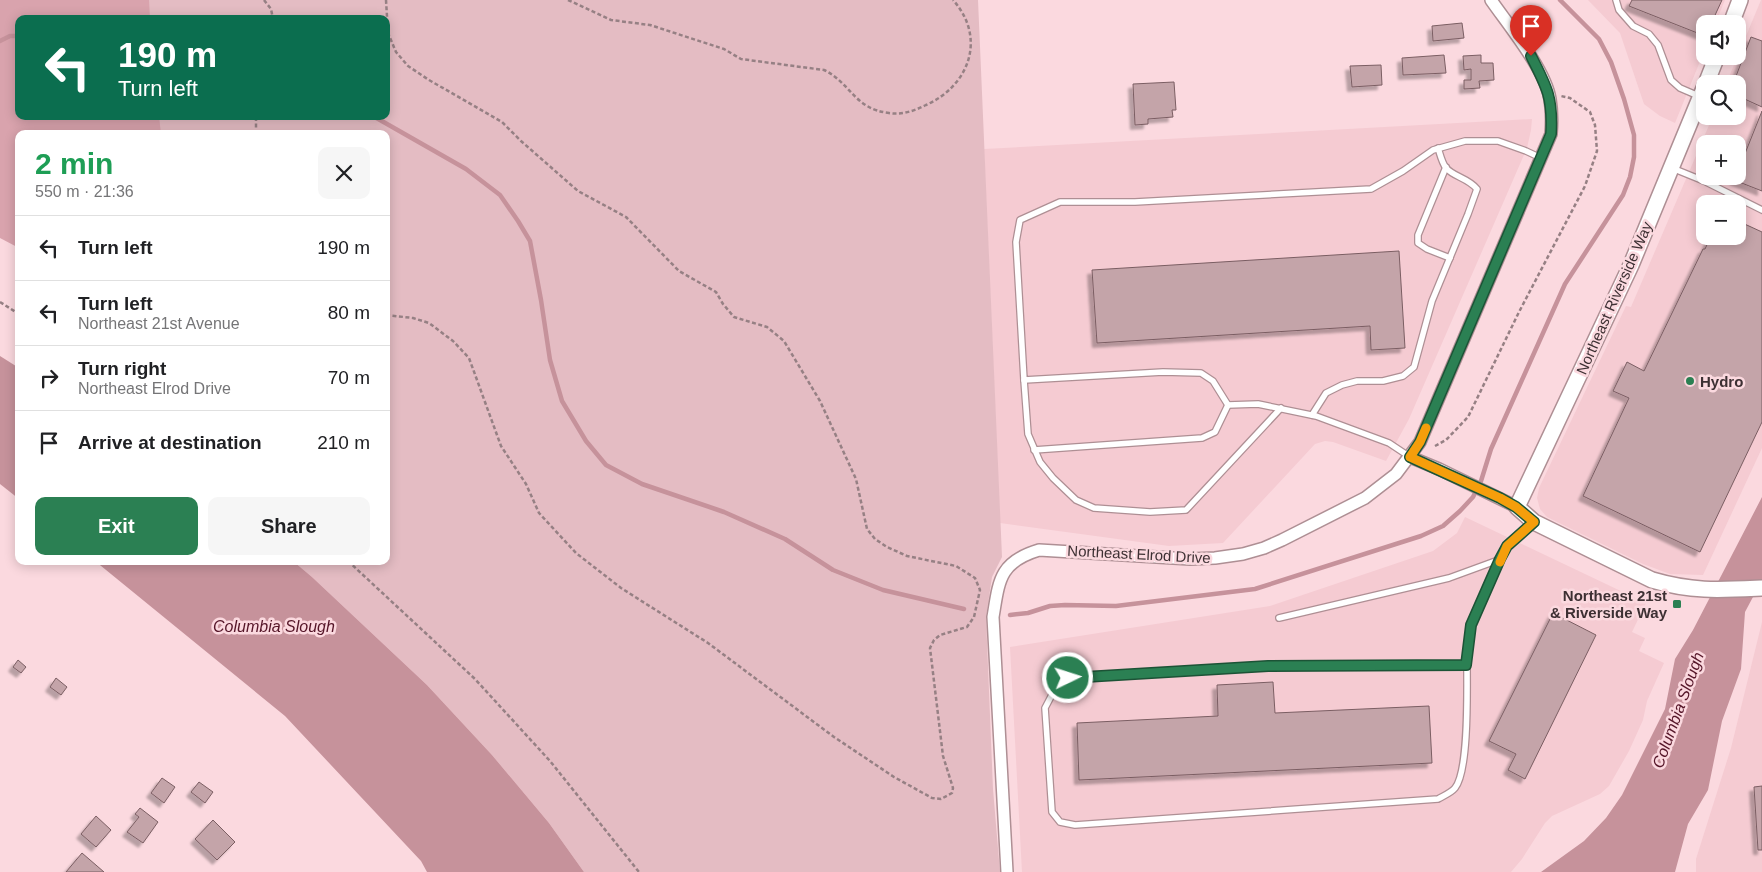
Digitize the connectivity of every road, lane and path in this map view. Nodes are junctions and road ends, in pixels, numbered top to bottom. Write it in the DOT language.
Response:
graph roads {
  1 [pos="264,0"];
  2 [pos="386,0"];
  3 [pos="568,0"];
  4 [pos="953,0"];
  5 [pos="1491,0"];
  6 [pos="1616,0"];
  7 [pos="1740,0"];
  8 [pos="272,15"];
  9 [pos="387,15"];
  10 [pos="1734,15"];
  11 [pos="390,37"];
  12 [pos="1696,89"];
  13 [pos="1550,97"];
  14 [pos="1696,109"];
  15 [pos="1438,148"];
  16 [pos="1540,158"];
  17 [pos="1446,167"];
  18 [pos="1672,168"];
  19 [pos="1762,210"];
  20 [pos="1450,258"];
  21 [pos="0,302"];
  22 [pos="15,311"];
  23 [pos="390,315"];
  24 [pos="1024,380"];
  25 [pos="1228,405"];
  26 [pos="1282,408"];
  27 [pos="1312,415"];
  28 [pos="1435,446"];
  29 [pos="1034,450"];
  30 [pos="1410,457"];
  31 [pos="1516,507"];
  32 [pos="1534,522"];
  33 [pos="1500,559"];
  34 [pos="352,565"];
  35 [pos="1762,588"];
  36 [pos="1279,618"];
  37 [pos="1466,665"];
  38 [pos="639,872"];
  39 [pos="1007,872"];
  1 -- 8 [label="path"];
  2 -- 9 [label="path"];
  3 -- 4 [label="path"];
  5 -- 13 [label="street, Northeast Elrod Drive"];
  6 -- 12 [label="lane"];
  7 -- 10 [label="street"];
  11 -- 23 [label="path"];
  13 -- 16 [label="street, Northeast Elrod Drive"];
  13 -- 28 [label="path"];
  14 -- 18 [label="street, Northeast Riverside Way"];
  15 -- 16 [label="lane"];
  15 -- 17 [label="lane"];
  15 -- 24 [label="lane"];
  16 -- 30 [label="street, Northeast Elrod Drive"];
  17 -- 20 [label="lane"];
  17 -- 20 [label="lane"];
  18 -- 19 [label="lane"];
  18 -- 31 [label="street, Northeast Riverside Way"];
  20 -- 27 [label="lane"];
  21 -- 22 [label="path"];
  24 -- 25 [label="lane"];
  24 -- 29 [label="lane"];
  25 -- 26 [label="lane"];
  25 -- 29 [label="lane"];
  26 -- 27 [label="lane"];
  26 -- 29 [label="lane"];
  27 -- 30 [label="lane"];
  30 -- 31 [label="street"];
  30 -- 39 [label="street, Northeast Elrod Drive"];
  31 -- 32 [label="street"];
  32 -- 33 [label="lane"];
  32 -- 35 [label="street"];
  33 -- 36 [label="lane"];
  33 -- 37 [label="lane"];
  34 -- 38 [label="path"];
  37 -- 37 [label="lane"];
}
